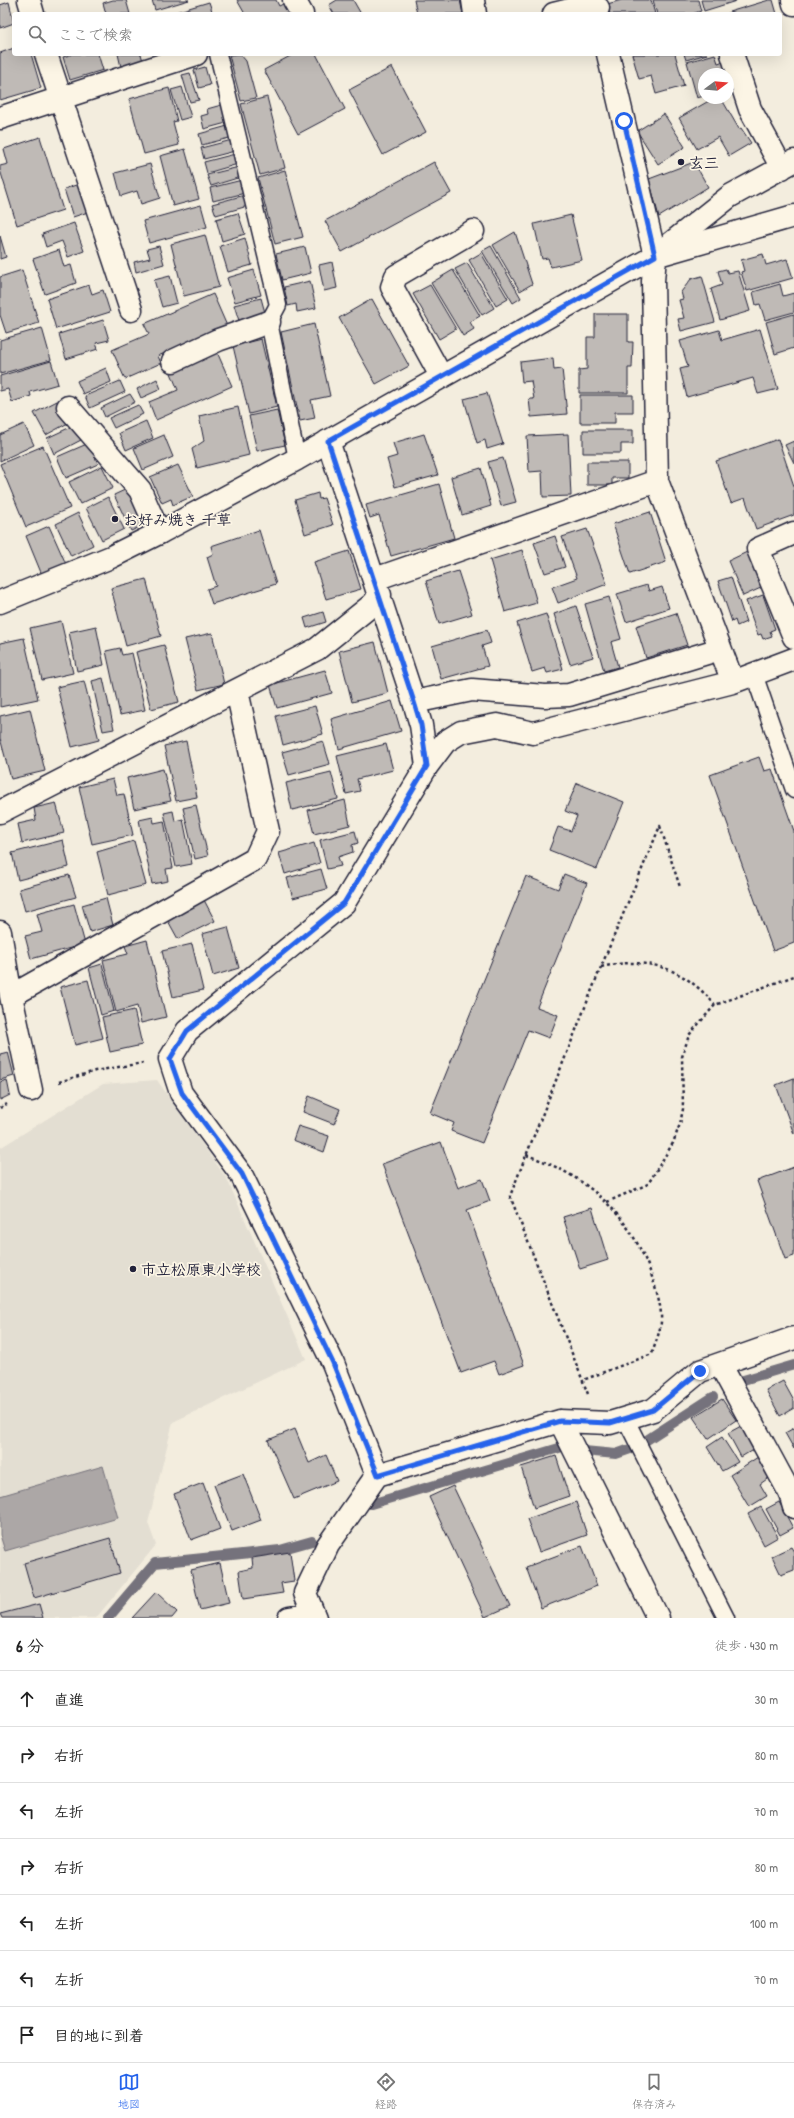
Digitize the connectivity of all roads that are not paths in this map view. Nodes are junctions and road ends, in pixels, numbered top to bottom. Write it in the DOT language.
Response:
graph roads {
  1 [pos="29,0"];
  2 [pos="294,0"];
  3 [pos="473,0"];
  4 [pos="793,0"];
  5 [pos="794,4"];
  6 [pos="598,7"];
  7 [pos="32,12"];
  8 [pos="301,12"];
  9 [pos="475,12"];
  10 [pos="562,12"];
  11 [pos="47,56"];
  12 [pos="190,56"];
  13 [pos="218,56"];
  14 [pos="608,56"];
  15 [pos="733,56"];
  16 [pos="59,98"];
  17 [pos="0,118"];
  18 [pos="788,164"];
  19 [pos="794,216"];
  20 [pos="473,231"];
  21 [pos="655,256"];
  22 [pos="131,310"];
  23 [pos="269,322"];
  24 [pos="173,362"];
  25 [pos="441,376"];
  26 [pos="68,407"];
  27 [pos="328,441"];
  28 [pos="297,459"];
  29 [pos="656,481"];
  30 [pos="159,533"];
  31 [pos="794,533"];
  32 [pos="378,587"];
  33 [pos="0,602"];
  34 [pos="794,637"];
  35 [pos="720,649"];
  36 [pos="794,659"];
  37 [pos="754,674"];
  38 [pos="732,682"];
  39 [pos="237,691"];
  40 [pos="414,702"];
  41 [pos="427,766"];
  42 [pos="794,790"];
  43 [pos="0,812"];
  44 [pos="0,932"];
  45 [pos="11,996"];
  46 [pos="31,1090"];
  47 [pos="794,1338"];
  48 [pos="720,1364"];
  49 [pos="625,1418"];
  50 [pos="560,1421"];
  51 [pos="378,1475"];
  52 [pos="794,1507"];
  53 [pos="314,1616"];
  54 [pos="289,1618"];
  55 [pos="658,1618"];
  56 [pos="726,1618"];
  1 -- 7 [label="street"];
  2 -- 8 [label="street"];
  3 -- 9 [label="street"];
  4 -- 5 [label="street"];
  6 -- 10 [label="street"];
  11 -- 16 [label="street"];
  12 -- 16 [label="street"];
  13 -- 23 [label="lane"];
  14 -- 21 [label="street"];
  15 -- 18 [label="street"];
  16 -- 17 [label="street"];
  16 -- 22 [label="street"];
  18 -- 21 [label="street"];
  19 -- 21 [label="street"];
  20 -- 25 [label="street"];
  21 -- 25 [label="street"];
  21 -- 29 [label="street"];
  23 -- 24 [label="street"];
  23 -- 28 [label="lane"];
  25 -- 27 [label="street"];
  26 -- 30 [label="street"];
  27 -- 28 [label="street"];
  27 -- 32 [label="street"];
  28 -- 30 [label="street"];
  29 -- 32 [label="street"];
  29 -- 35 [label="street"];
  30 -- 33 [label="street"];
  31 -- 34 [label="street"];
  32 -- 39 [label="street"];
  32 -- 40 [label="street"];
  35 -- 38 [label="street"];
  35 -- 40 [label="street"];
  36 -- 37 [label="street"];
  37 -- 38 [label="street"];
  37 -- 42 [label="lane"];
  38 -- 41 [label="street"];
  39 -- 43 [label="street"];
  39 -- 45 [label="street"];
  40 -- 41 [label="street"];
  41 -- 51 [label="street"];
  44 -- 45 [label="street"];
  45 -- 46 [label="street"];
  47 -- 48 [label="street"];
  48 -- 49 [label="street"];
  48 -- 52 [label="street"];
  49 -- 50 [label="street"];
  49 -- 56 [label="lane"];
  50 -- 51 [label="street"];
  50 -- 55 [label="street"];
  51 -- 53 [label="street"];
  53 -- 54 [label="street"];
}
